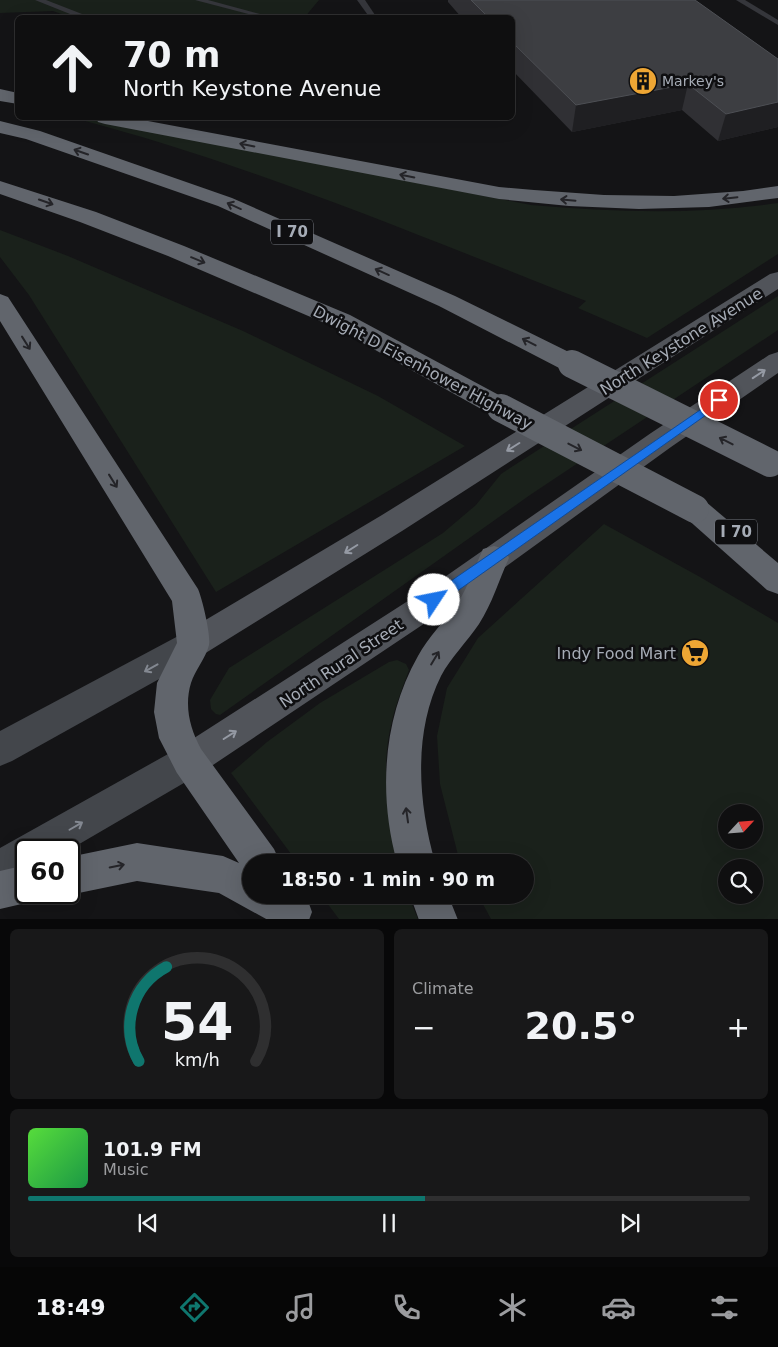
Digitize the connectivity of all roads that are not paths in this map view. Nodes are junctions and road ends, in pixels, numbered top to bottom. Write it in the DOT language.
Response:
graph roads {
  1 [pos="39,0"];
  2 [pos="199,0"];
  3 [pos="361,0"];
  4 [pos="740,0"];
  5 [pos="78,14"];
  6 [pos="256,14"];
  7 [pos="372,15"];
  8 [pos="778,23"];
  9 [pos="0,95"];
  10 [pos="15,98"];
  11 [pos="116,120"];
  12 [pos="0,127"];
  13 [pos="0,187"];
  14 [pos="778,192"];
  15 [pos="778,279"];
  16 [pos="0,302"];
  17 [pos="778,361"];
  18 [pos="774,465"];
  19 [pos="695,509"];
  20 [pos="778,554"];
  21 [pos="494,558"];
  22 [pos="778,581"];
  23 [pos="193,644"];
  24 [pos="0,749"];
  25 [pos="189,761"];
  26 [pos="52,839"];
  27 [pos="255,854"];
  28 [pos="414,854"];
  29 [pos="15,860"];
  30 [pos="0,869"];
  31 [pos="80,874"];
  32 [pos="242,885"];
  33 [pos="15,887"];
  34 [pos="0,890"];
  35 [pos="432,904"];
  36 [pos="438,919"];
  1 -- 5 [label="lane"];
  2 -- 6 [label="lane"];
  3 -- 7 [label="lane"];
  4 -- 8 [label="lane"];
  9 -- 10 [label="highway"];
  14 -- 11 [label="highway, one-way"];
  18 -- 12 [label="highway, I 70, one-way, bridge"];
  13 -- 19 [label="highway, Dwight D Eisenhower Highway / I 70, one-way, bridge"];
  15 -- 23 [label="main road, North Keystone Avenue, one-way"];
  16 -- 23 [label="highway, one-way"];
  21 -- 17 [label="main road, North Rural Street, one-way"];
  19 -- 20 [label="highway, Dwight D Eisenhower Highway / I 70"];
  19 -- 22 [label="highway"];
  25 -- 21 [label="main road, North Rural Street, one-way"];
  28 -- 21 [label="highway, one-way"];
  23 -- 24 [label="main road, one-way"];
  23 -- 25 [label="highway"];
  26 -- 25 [label="main road, North Rural Street, one-way"];
  25 -- 27 [label="highway"];
  29 -- 30 [label="main road"];
  31 -- 32 [label="highway, one-way"];
  33 -- 34 [label="highway"];
  35 -- 36 [label="highway"];
}
